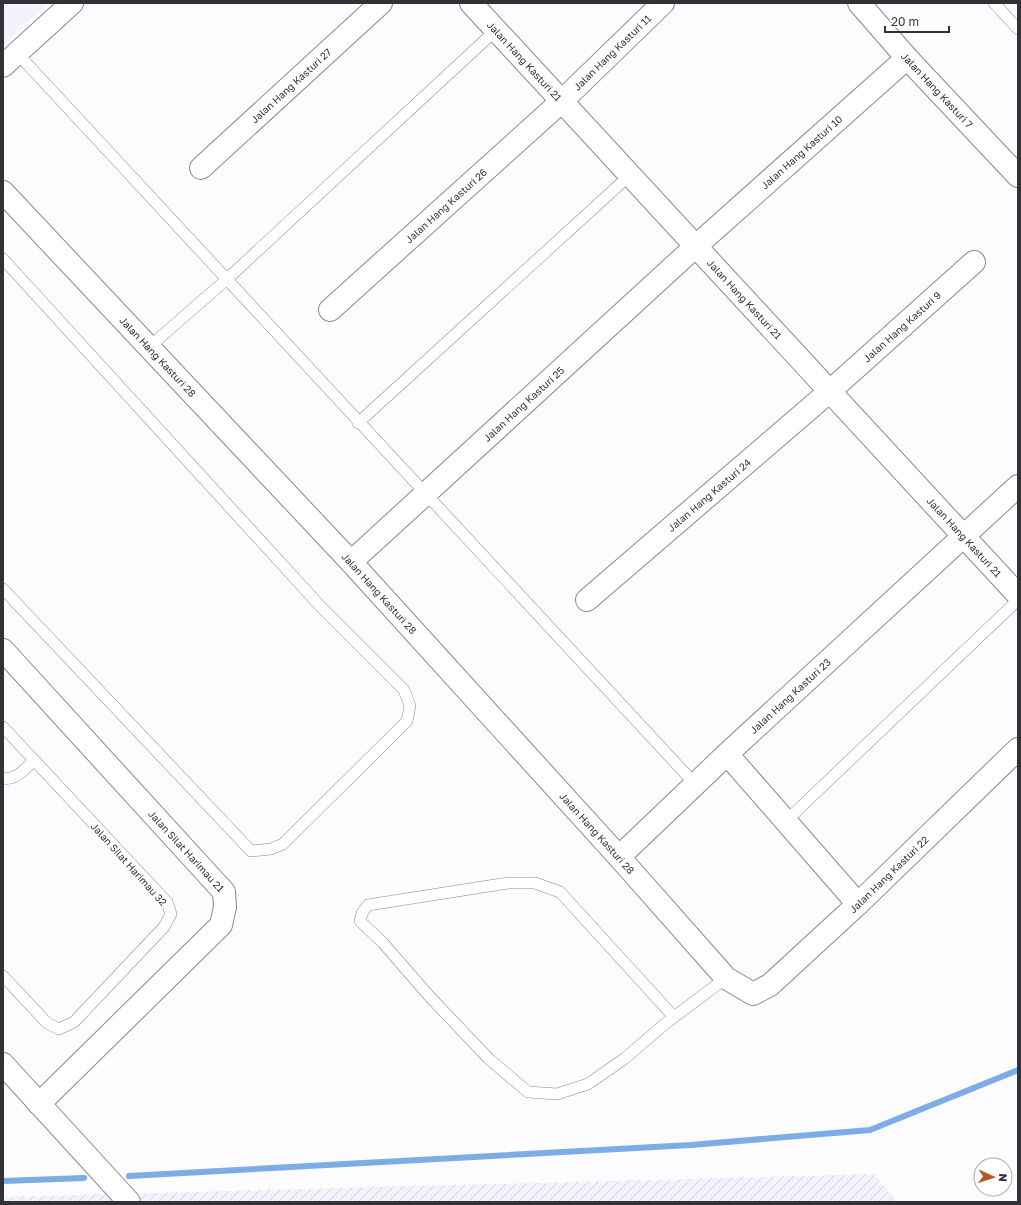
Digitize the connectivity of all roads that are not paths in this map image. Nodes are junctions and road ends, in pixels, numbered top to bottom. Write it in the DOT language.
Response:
graph roads {
  1 [pos="72,3"];
  2 [pos="381,3"];
  3 [pos="471,3"];
  4 [pos="663,3"];
  5 [pos="859,3"];
  6 [pos="994,3"];
  7 [pos="1018,29"];
  8 [pos="496,30"];
  9 [pos="907,58"];
  10 [pos="10,60"];
  11 [pos="562,101"];
  12 [pos="201,168"];
  13 [pos="630,175"];
  14 [pos="1018,176"];
  15 [pos="3,192"];
  16 [pos="696,246"];
  17 [pos="3,259"];
  18 [pos="974,262"];
  19 [pos="226,280"];
  20 [pos="330,310"];
  21 [pos="149,347"];
  22 [pos="830,391"];
  23 [pos="358,423"];
  24 [pos="1018,486"];
  25 [pos="424,494"];
  26 [pos="965,537"];
  27 [pos="351,562"];
  28 [pos="5,595"];
  29 [pos="1018,595"];
  30 [pos="587,600"];
  31 [pos="1018,600"];
  32 [pos="3,650"];
  33 [pos="3,727"];
  34 [pos="1018,749"];
  35 [pos="727,754"];
  36 [pos="34,760"];
  37 [pos="3,778"];
  38 [pos="695,784"];
  39 [pos="786,821"];
  40 [pos="619,857"];
  41 [pos="858,904"];
  42 [pos="3,976"];
  43 [pos="726,978"];
  44 [pos="753,994"];
  45 [pos="674,1017"];
  46 [pos="3,1064"];
  47 [pos="39,1104"];
  48 [pos="129,1202"];
  1 -- 10 [label="street"];
  2 -- 12 [label="street, Jalan Hang Kasturi 27"];
  3 -- 8 [label="street, Jalan Hang Kasturi 21"];
  4 -- 11 [label="street, Jalan Hang Kasturi 11"];
  5 -- 9 [label="street, Jalan Hang Kasturi 7"];
  6 -- 7 [label="lane"];
  8 -- 11 [label="street, Jalan Hang Kasturi 21"];
  8 -- 19 [label="lane"];
  9 -- 14 [label="street, Jalan Hang Kasturi 7"];
  9 -- 16 [label="street, Jalan Hang Kasturi 10"];
  10 -- 19 [label="lane"];
  11 -- 13 [label="street, Jalan Hang Kasturi 21"];
  11 -- 20 [label="street, Jalan Hang Kasturi 26"];
  13 -- 16 [label="street, Jalan Hang Kasturi 21"];
  13 -- 23 [label="lane"];
  15 -- 21 [label="street, Jalan Hang Kasturi 28"];
  16 -- 22 [label="street, Jalan Hang Kasturi 21"];
  16 -- 25 [label="street, Jalan Hang Kasturi 25"];
  17 -- 28 [label="lane"];
  18 -- 22 [label="street, Jalan Hang Kasturi 9"];
  19 -- 21 [label="lane"];
  19 -- 23 [label="lane"];
  21 -- 27 [label="street, Jalan Hang Kasturi 28"];
  22 -- 26 [label="street, Jalan Hang Kasturi 21"];
  22 -- 30 [label="street, Jalan Hang Kasturi 24"];
  23 -- 25 [label="lane"];
  24 -- 26 [label="street, Jalan Hang Kasturi 23"];
  25 -- 27 [label="street, Jalan Hang Kasturi 25"];
  25 -- 38 [label="lane"];
  26 -- 29 [label="street, Jalan Hang Kasturi 21"];
  26 -- 35 [label="street, Jalan Hang Kasturi 23"];
  27 -- 40 [label="street, Jalan Hang Kasturi 28"];
  31 -- 39 [label="lane"];
  32 -- 47 [label="street, Jalan Silat Harimau 21"];
  33 -- 36 [label="lane, Jalan Silat Harimau 32"];
  34 -- 41 [label="street, Jalan Hang Kasturi 22"];
  35 -- 38 [label="street, Jalan Hang Kasturi 23"];
  35 -- 39 [label="street"];
  36 -- 37 [label="lane"];
  36 -- 42 [label="lane, Jalan Silat Harimau 32"];
  38 -- 40 [label="street, Jalan Hang Kasturi 23"];
  39 -- 41 [label="street"];
  40 -- 43 [label="street, Jalan Hang Kasturi 28"];
  41 -- 44 [label="street, Jalan Hang Kasturi 22"];
  43 -- 44 [label="street, Jalan Hang Kasturi 28"];
  43 -- 45 [label="lane"];
  45 -- 45 [label="lane"];
  46 -- 47 [label="street"];
  47 -- 48 [label="street"];
}
